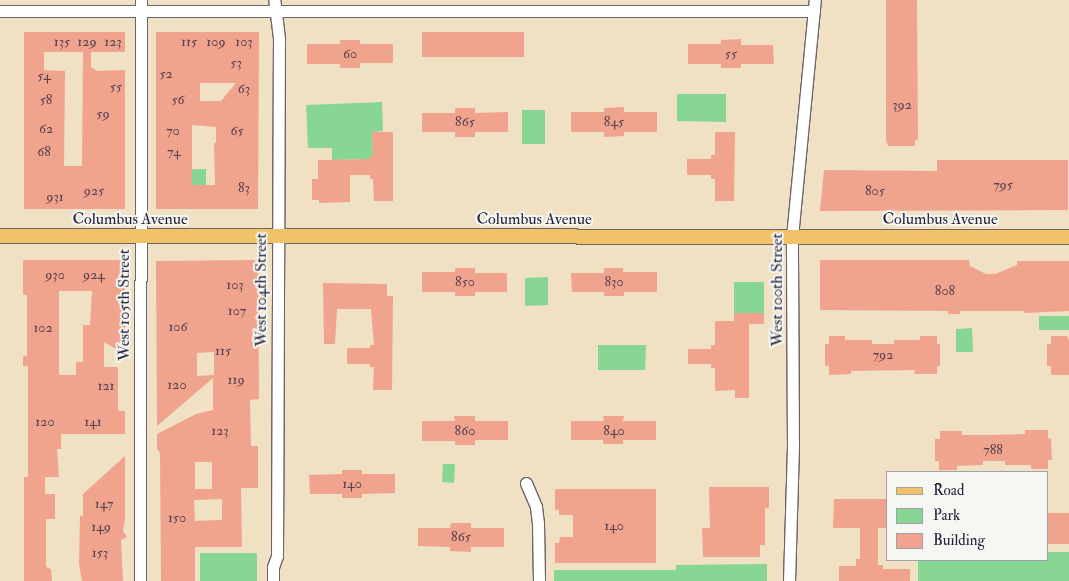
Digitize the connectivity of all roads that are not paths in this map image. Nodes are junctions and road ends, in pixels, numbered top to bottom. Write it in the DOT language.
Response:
graph roads {
  1 [pos="814,5"];
  2 [pos="141,6"];
  3 [pos="275,6"];
  4 [pos="408,6"];
  5 [pos="539,6"];
  6 [pos="672,6"];
  7 [pos="0,11"];
  8 [pos="0,236"];
  9 [pos="141,236"];
  10 [pos="278,236"];
  11 [pos="792,237"];
  12 [pos="1069,237"];
  13 [pos="526,483"];
  14 [pos="140,581"];
  15 [pos="273,581"];
  16 [pos="538,581"];
  17 [pos="789,581"];
  1 -- 6 [label="street"];
  1 -- 11 [label="street, West 100th Street"];
  2 -- 3 [label="street"];
  2 -- 7 [label="street"];
  2 -- 9 [label="street, West 105th Street"];
  3 -- 4 [label="street"];
  3 -- 10 [label="street, West 104th Street"];
  4 -- 5 [label="street"];
  5 -- 6 [label="street"];
  8 -- 9 [label="main road, Columbus Avenue"];
  9 -- 10 [label="main road, Columbus Avenue"];
  9 -- 14 [label="street, West 105th Street"];
  10 -- 11 [label="main road, Columbus Avenue"];
  10 -- 15 [label="street, West 104th Street"];
  11 -- 12 [label="main road, Columbus Avenue"];
  11 -- 17 [label="street, West 100th Street"];
  13 -- 16 [label="street"];
}
